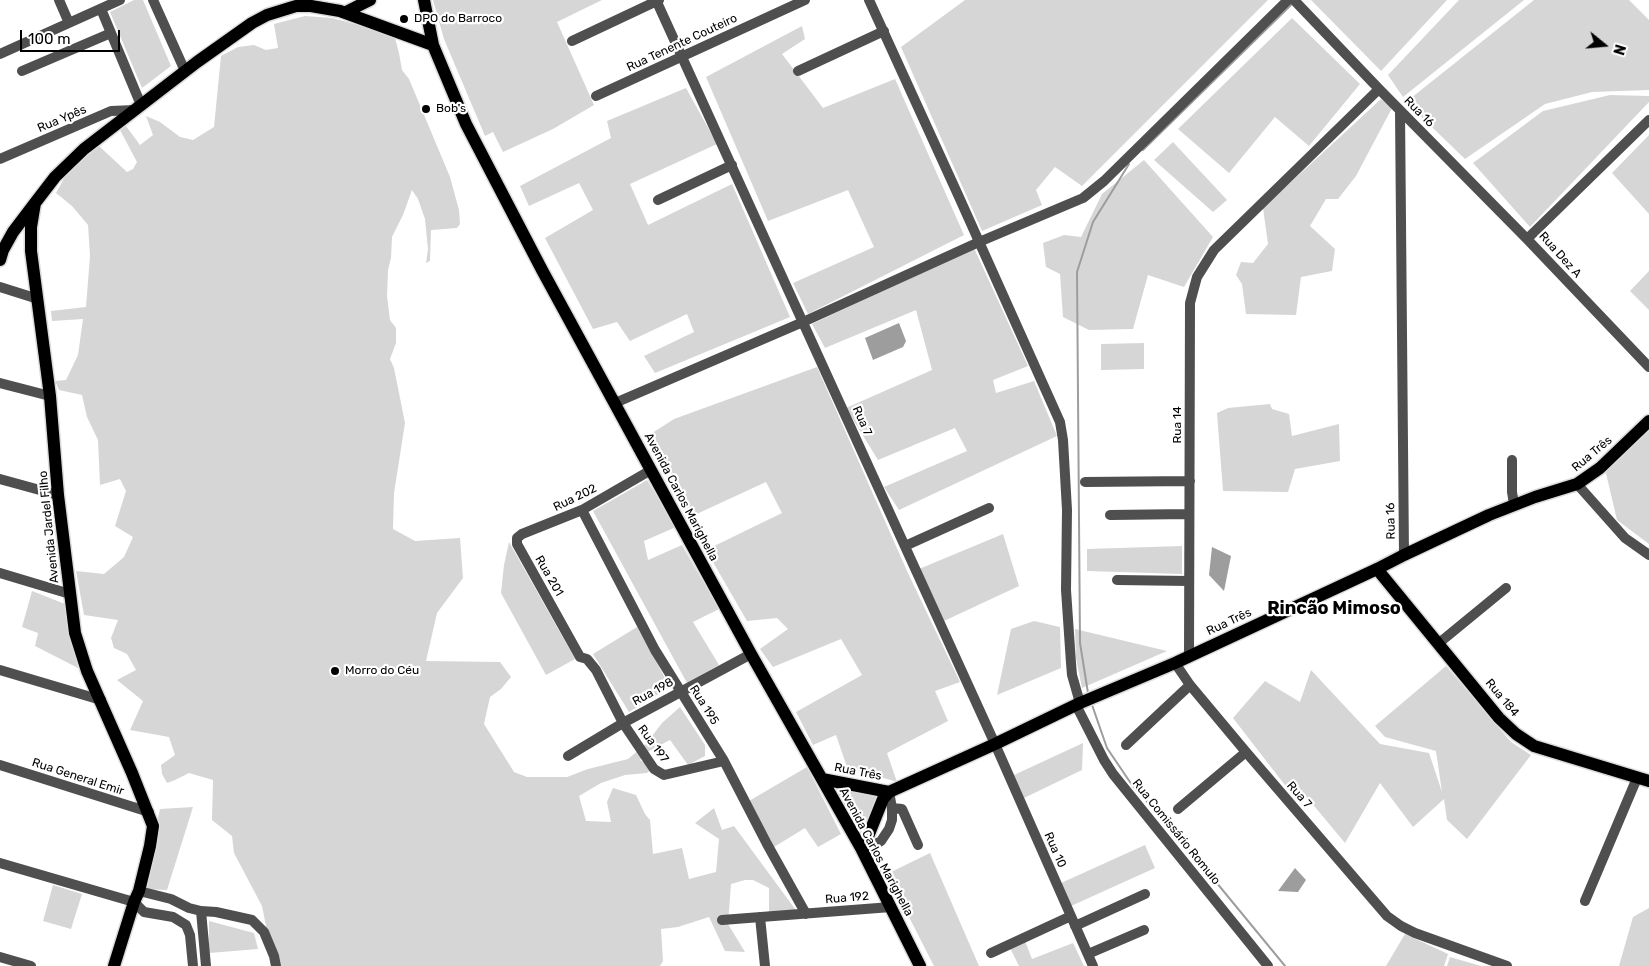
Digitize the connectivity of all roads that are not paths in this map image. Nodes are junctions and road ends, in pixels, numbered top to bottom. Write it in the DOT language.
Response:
graph roads {
  1 [pos="59,0"];
  2 [pos="120,0"];
  3 [pos="153,0"];
  4 [pos="370,0"];
  5 [pos="418,0"];
  6 [pos="424,0"];
  7 [pos="657,0"];
  8 [pos="805,0"];
  9 [pos="869,0"];
  10 [pos="1288,0"];
  11 [pos="1294,0"];
  12 [pos="101,9"];
  13 [pos="346,12"];
  14 [pos="69,23"];
  15 [pos="884,31"];
  16 [pos="110,33"];
  17 [pos="432,40"];
  18 [pos="572,41"];
  19 [pos="0,54"];
  20 [pos="681,56"];
  21 [pos="185,71"];
  22 [pos="798,71"];
  23 [pos="22,72"];
  24 [pos="1378,89"];
  25 [pos="596,96"];
  26 [pos="138,108"];
  27 [pos="1400,111"];
  28 [pos="1649,120"];
  29 [pos="0,159"];
  30 [pos="732,165"];
  31 [pos="658,200"];
  32 [pos="35,202"];
  33 [pos="1527,239"];
  34 [pos="979,242"];
  35 [pos="0,260"];
  36 [pos="0,287"];
  37 [pos="38,299"];
  38 [pos="803,322"];
  39 [pos="1649,367"];
  40 [pos="0,383"];
  41 [pos="50,396"];
  42 [pos="615,403"];
  43 [pos="1649,421"];
  44 [pos="1512,460"];
  45 [pos="651,470"];
  46 [pos="0,478"];
  47 [pos="1085,482"];
  48 [pos="1190,482"];
  49 [pos="1577,484"];
  50 [pos="58,495"];
  51 [pos="1514,504"];
  52 [pos="989,508"];
  53 [pos="582,510"];
  54 [pos="1189,514"];
  55 [pos="1110,515"];
  56 [pos="905,546"];
  57 [pos="520,549"];
  58 [pos="1404,555"];
  59 [pos="1649,555"];
  60 [pos="1377,569"];
  61 [pos="0,573"];
  62 [pos="1117,580"];
  63 [pos="1189,581"];
  64 [pos="1506,588"];
  65 [pos="70,594"];
  66 [pos="1439,643"];
  67 [pos="751,654"];
  68 [pos="1189,656"];
  69 [pos="1175,663"];
  70 [pos="0,670"];
  71 [pos="1190,684"];
  72 [pos="680,691"];
  73 [pos="101,700"];
  74 [pos="1078,704"];
  75 [pos="623,723"];
  76 [pos="995,744"];
  77 [pos="1126,745"];
  78 [pos="1246,752"];
  79 [pos="568,756"];
  80 [pos="724,761"];
  81 [pos="0,765"];
  82 [pos="822,779"];
  83 [pos="1643,779"];
  84 [pos="889,792"];
  85 [pos="892,808"];
  86 [pos="1178,809"];
  87 [pos="148,812"];
  88 [pos="918,846"];
  89 [pos="861,848"];
  90 [pos="0,863"];
  91 [pos="1145,894"];
  92 [pos="136,897"];
  93 [pos="1585,901"];
  94 [pos="890,906"];
  95 [pos="201,911"];
  96 [pos="806,914"];
  97 [pos="760,917"];
  98 [pos="722,920"];
  99 [pos="1073,921"];
  100 [pos="1144,930"];
  101 [pos="990,953"];
  102 [pos="1088,954"];
  103 [pos="0,957"];
  104 [pos="31,966"];
  105 [pos="114,966"];
  106 [pos="193,966"];
  107 [pos="206,966"];
  108 [pos="276,966"];
  109 [pos="765,966"];
  110 [pos="920,966"];
  111 [pos="1093,966"];
  112 [pos="1268,966"];
  113 [pos="1506,966"];
  1 -- 14 [label="street"];
  2 -- 12 [label="street"];
  3 -- 21 [label="street"];
  4 -- 13 [label="main road"];
  5 -- 17 [label="main road, Avenida Carlos Marighella"];
  6 -- 17 [label="main road, Avenida Carlos Marighella"];
  7 -- 18 [label="street"];
  7 -- 20 [label="street, Rua 7"];
  8 -- 20 [label="street, Rua Tenente Couteiro"];
  9 -- 15 [label="street"];
  10 -- 34 [label="street"];
  11 -- 24 [label="street, Rua 16"];
  12 -- 14 [label="street"];
  12 -- 16 [label="street"];
  13 -- 17 [label="main road"];
  13 -- 21 [label="main road"];
  14 -- 19 [label="street"];
  15 -- 22 [label="street"];
  15 -- 34 [label="street, Rua Comissário Romulo"];
  16 -- 23 [label="street"];
  16 -- 26 [label="street"];
  17 -- 42 [label="main road, Avenida Carlos Marighella"];
  20 -- 25 [label="street, Rua Tenente Couteiro"];
  20 -- 30 [label="street, Rua 7"];
  21 -- 26 [label="main road"];
  24 -- 27 [label="street, Rua 16"];
  24 -- 48 [label="street, Rua 14"];
  26 -- 29 [label="street, Rua Ypês"];
  26 -- 32 [label="main road"];
  27 -- 33 [label="street, Rua 16"];
  27 -- 58 [label="street, Rua 16"];
  28 -- 33 [label="street, Rua Dez A"];
  30 -- 31 [label="street"];
  30 -- 38 [label="street, Rua 7"];
  32 -- 35 [label="main road"];
  32 -- 37 [label="main road, Avenida Jardel Filho"];
  33 -- 39 [label="street, Rua Dez A"];
  34 -- 38 [label="street"];
  34 -- 74 [label="street, Rua Comissário Romulo"];
  36 -- 37 [label="street"];
  37 -- 41 [label="main road, Avenida Jardel Filho"];
  38 -- 42 [label="street"];
  38 -- 56 [label="street, Rua 7"];
  40 -- 41 [label="street"];
  41 -- 50 [label="main road, Avenida Jardel Filho"];
  42 -- 45 [label="main road, Avenida Carlos Marighella"];
  43 -- 49 [label="main road, Rua Três"];
  44 -- 51 [label="street"];
  45 -- 53 [label="street, Rua 202"];
  45 -- 67 [label="main road, Avenida Carlos Marighella"];
  46 -- 50 [label="street"];
  47 -- 48 [label="street"];
  48 -- 54 [label="street, Rua 14"];
  49 -- 51 [label="main road, Rua Três"];
  49 -- 59 [label="street"];
  50 -- 65 [label="main road, Avenida Jardel Filho"];
  51 -- 58 [label="main road, Rua Três"];
  52 -- 56 [label="street"];
  53 -- 57 [label="street, Rua 202"];
  53 -- 72 [label="street, Rua 195"];
  54 -- 55 [label="street"];
  54 -- 63 [label="street, Rua 14"];
  56 -- 76 [label="street, Rua 7"];
  57 -- 75 [label="street, Rua 201"];
  58 -- 60 [label="main road, Rua Três"];
  60 -- 66 [label="main road, Rua 184"];
  60 -- 68 [label="main road, Rua Três"];
  61 -- 65 [label="street"];
  62 -- 63 [label="street"];
  63 -- 68 [label="street, Rua 14"];
  64 -- 66 [label="street"];
  65 -- 73 [label="main road, Avenida Jardel Filho"];
  66 -- 83 [label="main road, Rua 184"];
  67 -- 72 [label="street, Rua 198"];
  67 -- 82 [label="main road, Avenida Carlos Marighella"];
  68 -- 69 [label="main road, Rua Três"];
  69 -- 71 [label="street, Rua 7"];
  69 -- 74 [label="main road, Rua Três"];
  70 -- 73 [label="street"];
  71 -- 77 [label="street"];
  71 -- 78 [label="street, Rua 7"];
  72 -- 75 [label="street, Rua 198"];
  72 -- 80 [label="street, Rua 195"];
  73 -- 87 [label="main road, Avenida Jardel Filho"];
  74 -- 76 [label="main road, Rua Três"];
  74 -- 112 [label="street, Rua Comissário Romulo"];
  75 -- 79 [label="street, Rua 198"];
  75 -- 80 [label="street, Rua 197"];
  76 -- 84 [label="main road, Rua Três"];
  76 -- 99 [label="street, Rua 10"];
  78 -- 86 [label="street"];
  78 -- 113 [label="street, Rua 7"];
  80 -- 96 [label="street, Rua 195"];
  81 -- 87 [label="street, Rua General Emir"];
  82 -- 84 [label="main road, Rua Três"];
  82 -- 89 [label="main road, Avenida Carlos Marighella"];
  83 -- 93 [label="street"];
  84 -- 85 [label="street"];
  84 -- 89 [label="main road, Rua Três"];
  85 -- 88 [label="street"];
  85 -- 89 [label="street"];
  87 -- 92 [label="main road, Avenida Jardel Filho"];
  89 -- 94 [label="main road, Avenida Carlos Marighella"];
  90 -- 92 [label="street"];
  91 -- 99 [label="street"];
  92 -- 95 [label="street"];
  92 -- 105 [label="main road, Avenida Jardel Filho"];
  92 -- 106 [label="street"];
  94 -- 96 [label="street, Rua 192"];
  94 -- 110 [label="main road, Avenida Carlos Marighella"];
  95 -- 107 [label="street"];
  95 -- 108 [label="street"];
  96 -- 97 [label="street"];
  97 -- 98 [label="street"];
  97 -- 109 [label="street"];
  99 -- 101 [label="street"];
  99 -- 102 [label="street, Rua 10"];
  100 -- 102 [label="street"];
  102 -- 111 [label="street, Rua 10"];
  103 -- 104 [label="street"];
}
